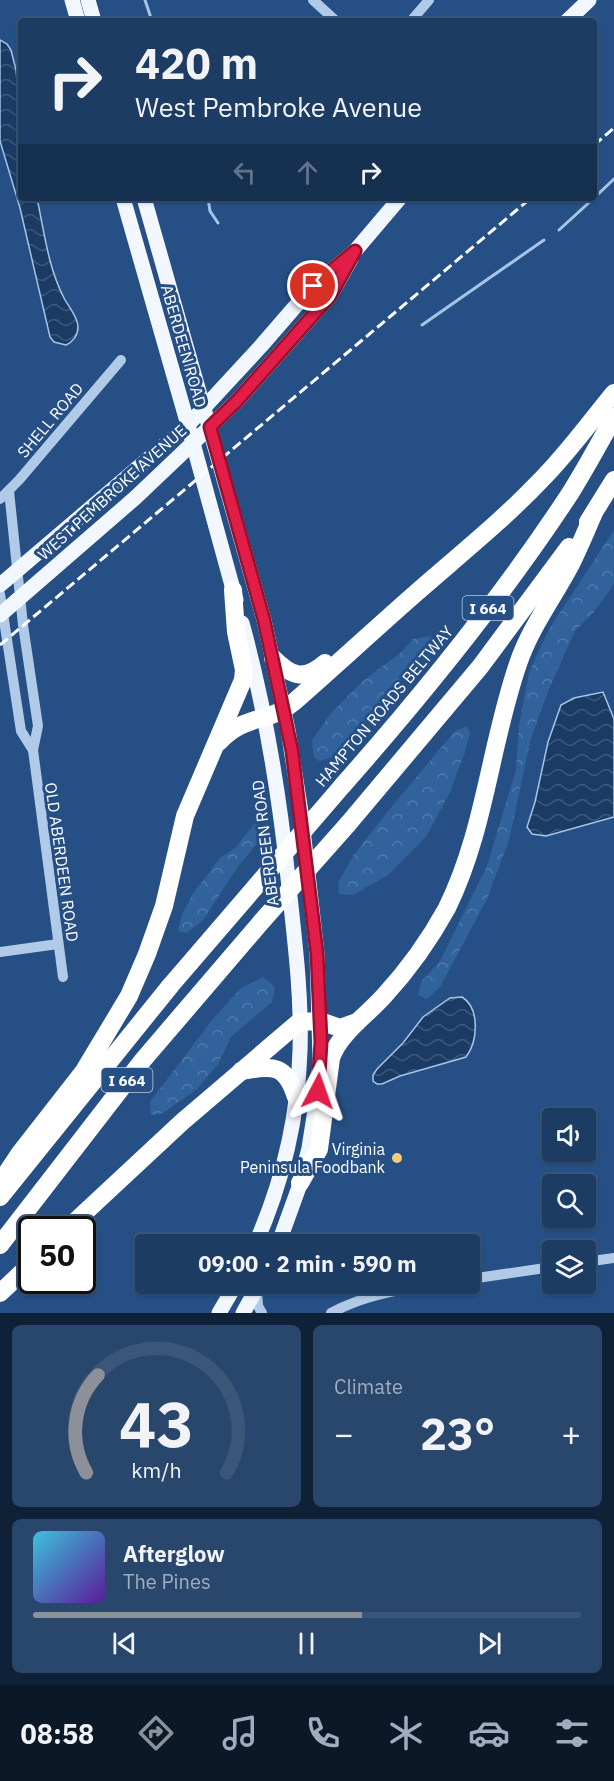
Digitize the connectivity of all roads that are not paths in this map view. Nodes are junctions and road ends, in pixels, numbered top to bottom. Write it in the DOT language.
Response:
graph roads {
  1 [pos="72,0"];
  2 [pos="88,0"];
  3 [pos="313,0"];
  4 [pos="429,0"];
  5 [pos="589,0"];
  6 [pos="77,18"];
  7 [pos="93,18"];
  8 [pos="333,18"];
  9 [pos="414,18"];
  10 [pos="570,18"];
  11 [pos="124,201"];
  12 [pos="145,201"];
  13 [pos="397,201"];
  14 [pos="355,251"];
  15 [pos="122,360"];
  16 [pos="614,393"];
  17 [pos="205,408"];
  18 [pos="614,417"];
  19 [pos="188,425"];
  20 [pos="210,427"];
  21 [pos="194,444"];
  22 [pos="614,480"];
  23 [pos="9,491"];
  24 [pos="0,499"];
  25 [pos="593,515"];
  26 [pos="18,571"];
  27 [pos="0,585"];
  28 [pos="233,590"];
  29 [pos="0,594"];
  30 [pos="414,594"];
  31 [pos="20,598"];
  32 [pos="1,614"];
  33 [pos="273,658"];
  34 [pos="284,710"];
  35 [pos="265,717"];
  36 [pos="216,746"];
  37 [pos="33,750"];
  38 [pos="58,944"];
  39 [pos="0,952"];
  40 [pos="63,977"];
  41 [pos="320,1021"];
  42 [pos="359,1021"];
  43 [pos="299,1022"];
  44 [pos="241,1071"];
  45 [pos="296,1097"];
  46 [pos="0,1183"];
  47 [pos="300,1183"];
  48 [pos="0,1197"];
  49 [pos="81,1216"];
  50 [pos="259,1234"];
  51 [pos="282,1234"];
  52 [pos="0,1245"];
  53 [pos="614,1258"];
  54 [pos="596,1260"];
  55 [pos="542,1268"];
  56 [pos="18,1276"];
  57 [pos="480,1278"];
  58 [pos="0,1293"];
  59 [pos="230,1294"];
  60 [pos="254,1294"];
  61 [pos="257,1294"];
  62 [pos="382,1294"];
  63 [pos="219,1313"];
  64 [pos="243,1313"];
  65 [pos="262,1313"];
  66 [pos="331,1313"];
  1 -- 6 [label="main road"];
  2 -- 7 [label="main road"];
  3 -- 8 [label="street"];
  4 -- 9 [label="street"];
  5 -- 10 [label="main road"];
  11 -- 19 [label="main road, ABERDEEN ROAD"];
  12 -- 17 [label="main road, ABERDEEN ROAD"];
  13 -- 14 [label="main road, WEST PEMBROKE AVENUE"];
  14 -- 17 [label="main road, WEST PEMBROKE AVENUE"];
  14 -- 20 [label="main road, WEST PEMBROKE AVENUE"];
  15 -- 23 [label="street, SHELL ROAD"];
  16 -- 30 [label="highway"];
  17 -- 19 [label="main road, WEST PEMBROKE AVENUE"];
  17 -- 20 [label="main road, ABERDEEN ROAD"];
  18 -- 48 [label="highway, HAMPTON ROADS BELTWAY / I 664, bridge"];
  19 -- 21 [label="main road, ABERDEEN ROAD"];
  19 -- 26 [label="main road, WEST PEMBROKE AVENUE"];
  20 -- 21 [label="main road, WEST PEMBROKE AVENUE"];
  20 -- 33 [label="main road, ABERDEEN ROAD"];
  21 -- 28 [label="main road, ABERDEEN ROAD"];
  21 -- 31 [label="main road, WEST PEMBROKE AVENUE"];
  22 -- 25 [label="highway, I 664"];
  23 -- 24 [label="street, SHELL ROAD"];
  23 -- 26 [label="street, OLD ABERDEEN ROAD"];
  25 -- 42 [label="highway"];
  25 -- 52 [label="highway, I 664, bridge"];
  26 -- 27 [label="main road, WEST PEMBROKE AVENUE"];
  26 -- 31 [label="street, OLD ABERDEEN ROAD"];
  28 -- 35 [label="main road, ABERDEEN ROAD"];
  28 -- 36 [label="highway"];
  29 -- 32 [label="street, OLD ABERDEEN ROAD"];
  30 -- 33 [label="highway"];
  30 -- 34 [label="highway"];
  31 -- 32 [label="main road, WEST PEMBROKE AVENUE"];
  31 -- 37 [label="street, OLD ABERDEEN ROAD"];
  32 -- 37 [label="street, OLD ABERDEEN ROAD"];
  33 -- 34 [label="main road, ABERDEEN ROAD"];
  34 -- 35 [label="highway"];
  34 -- 41 [label="main road, ABERDEEN ROAD"];
  35 -- 36 [label="highway"];
  35 -- 43 [label="main road, ABERDEEN ROAD"];
  36 -- 46 [label="highway"];
  37 -- 38 [label="street, OLD ABERDEEN ROAD"];
  38 -- 39 [label="street"];
  38 -- 40 [label="street, OLD ABERDEEN ROAD"];
  41 -- 42 [label="highway"];
  41 -- 43 [label="highway"];
  41 -- 47 [label="main road, ABERDEEN ROAD"];
  42 -- 47 [label="highway"];
  43 -- 44 [label="highway"];
  43 -- 45 [label="main road, ABERDEEN ROAD"];
  44 -- 45 [label="highway"];
  44 -- 49 [label="highway"];
  45 -- 50 [label="main road, ABERDEEN ROAD"];
  47 -- 51 [label="main road, ABERDEEN ROAD"];
  53 -- 54 [label="street"];
  55 -- 57 [label="street"];
  56 -- 58 [label="highway"];
  59 -- 63 [label="main road"];
  60 -- 64 [label="main road"];
  61 -- 65 [label="street"];
  62 -- 66 [label="street"];
}
